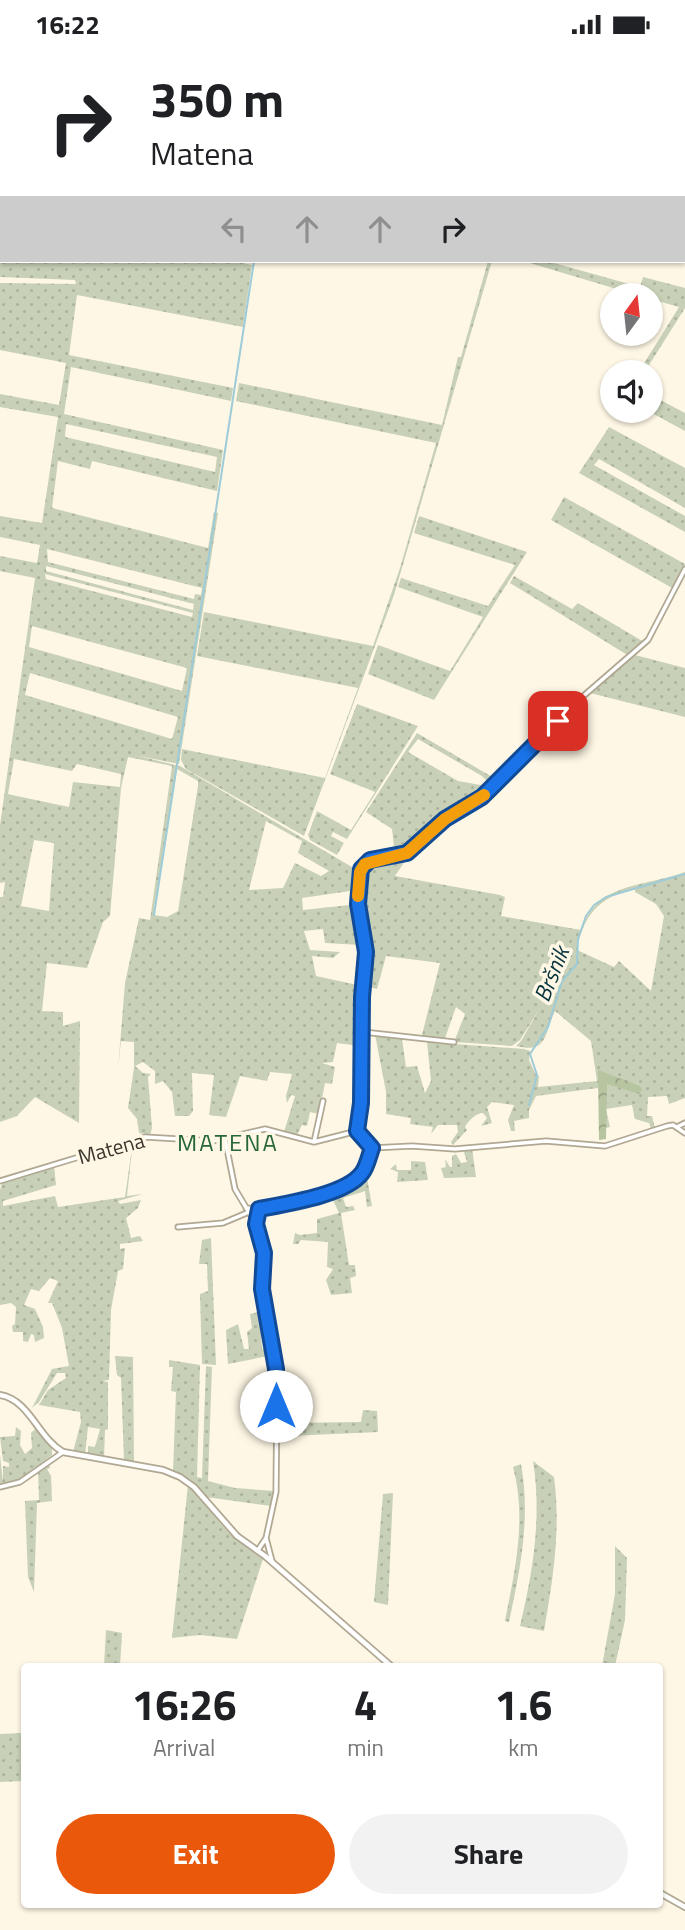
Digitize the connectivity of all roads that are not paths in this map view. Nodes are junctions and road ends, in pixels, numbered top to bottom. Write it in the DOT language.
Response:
graph roads {
  1 [pos="685,569"];
  2 [pos="362,1032"];
  3 [pos="454,1042"];
  4 [pos="323,1101"];
  5 [pos="685,1123"];
  6 [pos="677,1127"];
  7 [pos="357,1131"];
  8 [pos="685,1133"];
  9 [pos="225,1139"];
  10 [pos="314,1142"];
  11 [pos="372,1148"];
  12 [pos="0,1181"];
  13 [pos="259,1209"];
  14 [pos="247,1210"];
  15 [pos="256,1224"];
  16 [pos="178,1227"];
  17 [pos="0,1395"];
  18 [pos="54,1446"];
  19 [pos="63,1452"];
  20 [pos="53,1456"];
  21 [pos="0,1487"];
  22 [pos="266,1538"];
  23 [pos="258,1550"];
  24 [pos="273,1563"];
  25 [pos="388,1663"];
  26 [pos="663,1895"];
  27 [pos="685,1907"];
  1 -- 2 [label="street"];
  2 -- 3 [label="street"];
  2 -- 7 [label="street"];
  4 -- 10 [label="street"];
  5 -- 6 [label="street"];
  6 -- 8 [label="street"];
  6 -- 11 [label="street"];
  7 -- 10 [label="street, Matena"];
  7 -- 11 [label="street"];
  9 -- 10 [label="street, Matena"];
  9 -- 12 [label="street, Matena"];
  9 -- 14 [label="street"];
  11 -- 13 [label="street"];
  13 -- 14 [label="street"];
  13 -- 15 [label="street"];
  14 -- 15 [label="street"];
  14 -- 16 [label="street"];
  15 -- 22 [label="street"];
  17 -- 18 [label="street"];
  18 -- 19 [label="street"];
  18 -- 20 [label="street"];
  19 -- 20 [label="street"];
  19 -- 23 [label="street"];
  20 -- 21 [label="street"];
  22 -- 23 [label="street"];
  22 -- 24 [label="street"];
  23 -- 24 [label="street"];
  24 -- 25 [label="street"];
  26 -- 27 [label="street"];
}
